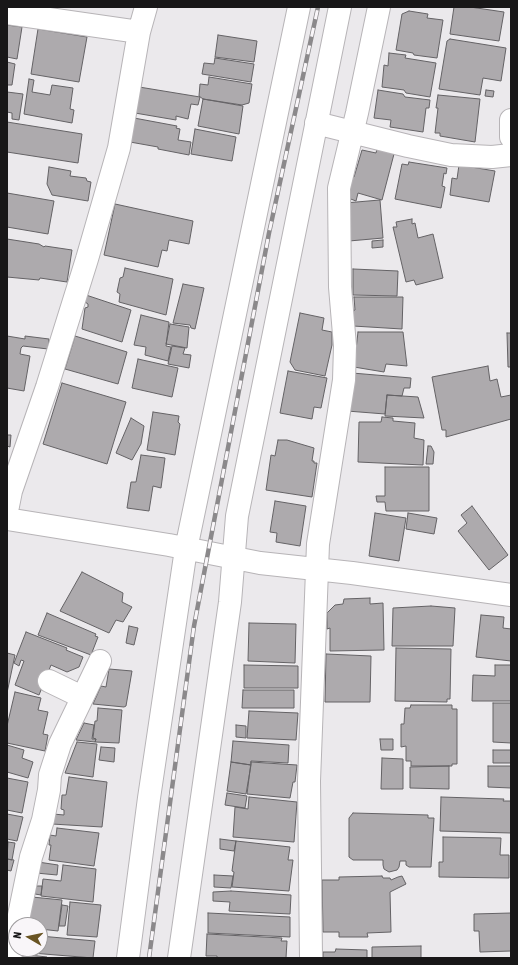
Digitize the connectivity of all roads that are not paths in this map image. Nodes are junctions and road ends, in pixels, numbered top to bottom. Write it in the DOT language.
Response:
graph roads {
  1 [pos="146,7"];
  2 [pos="299,7"];
  3 [pos="340,7"];
  4 [pos="379,7"];
  5 [pos="7,13"];
  6 [pos="139,32"];
  7 [pos="511,120"];
  8 [pos="316,123"];
  9 [pos="352,131"];
  10 [pos="511,137"];
  11 [pos="511,155"];
  12 [pos="7,511"];
  13 [pos="7,519"];
  14 [pos="186,549"];
  15 [pos="234,558"];
  16 [pos="317,569"];
  17 [pos="511,596"];
  18 [pos="100,661"];
  19 [pos="49,681"];
  20 [pos="82,697"];
  21 [pos="19,917"];
  22 [pos="128,958"];
  23 [pos="179,958"];
  24 [pos="311,958"];
  1 -- 6 [label="street"];
  2 -- 14 [label="street"];
  3 -- 8 [label="street"];
  4 -- 9 [label="street"];
  5 -- 6 [label="street"];
  6 -- 12 [label="street"];
  7 -- 10 [label="street"];
  8 -- 9 [label="street"];
  8 -- 15 [label="street"];
  9 -- 11 [label="street"];
  9 -- 16 [label="street"];
  13 -- 14 [label="street"];
  14 -- 15 [label="street"];
  14 -- 22 [label="street"];
  15 -- 16 [label="street"];
  15 -- 23 [label="street"];
  16 -- 17 [label="street"];
  16 -- 24 [label="street"];
  18 -- 20 [label="street"];
  19 -- 20 [label="street"];
  20 -- 21 [label="street"];
}
